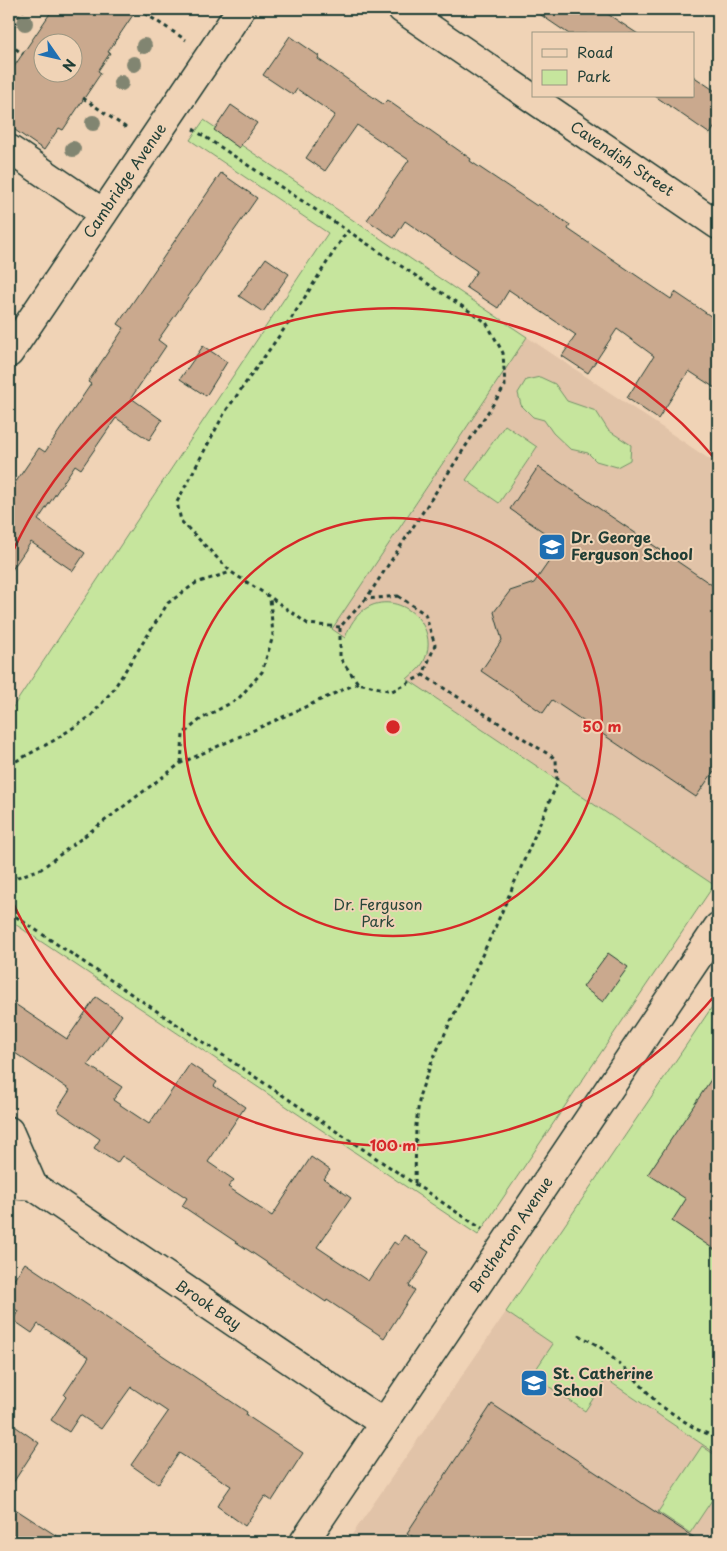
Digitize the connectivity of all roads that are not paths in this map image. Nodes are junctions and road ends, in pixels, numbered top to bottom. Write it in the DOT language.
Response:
graph roads {
  1 [pos="241,9"];
  2 [pos="402,9"];
  3 [pos="532,98"];
  4 [pos="532,98"];
  5 [pos="9,149"];
  6 [pos="103,213"];
  7 [pos="718,225"];
  8 [pos="9,352"];
  9 [pos="718,927"];
  10 [pos="9,1132"];
  11 [pos="21,1185"];
  12 [pos="383,1423"];
  13 [pos="304,1542"];
  1 -- 6 [label="street, Cambridge Avenue"];
  2 -- 4 [label="street, Cavendish Street"];
  3 -- 7 [label="street, Cavendish Street"];
  5 -- 6 [label="street"];
  6 -- 8 [label="street, Cambridge Avenue"];
  9 -- 12 [label="street, Brotherton Avenue"];
  10 -- 11 [label="street, Brook Bay"];
  11 -- 12 [label="street, Brook Bay"];
  12 -- 13 [label="street, Brotherton Avenue"];
}
